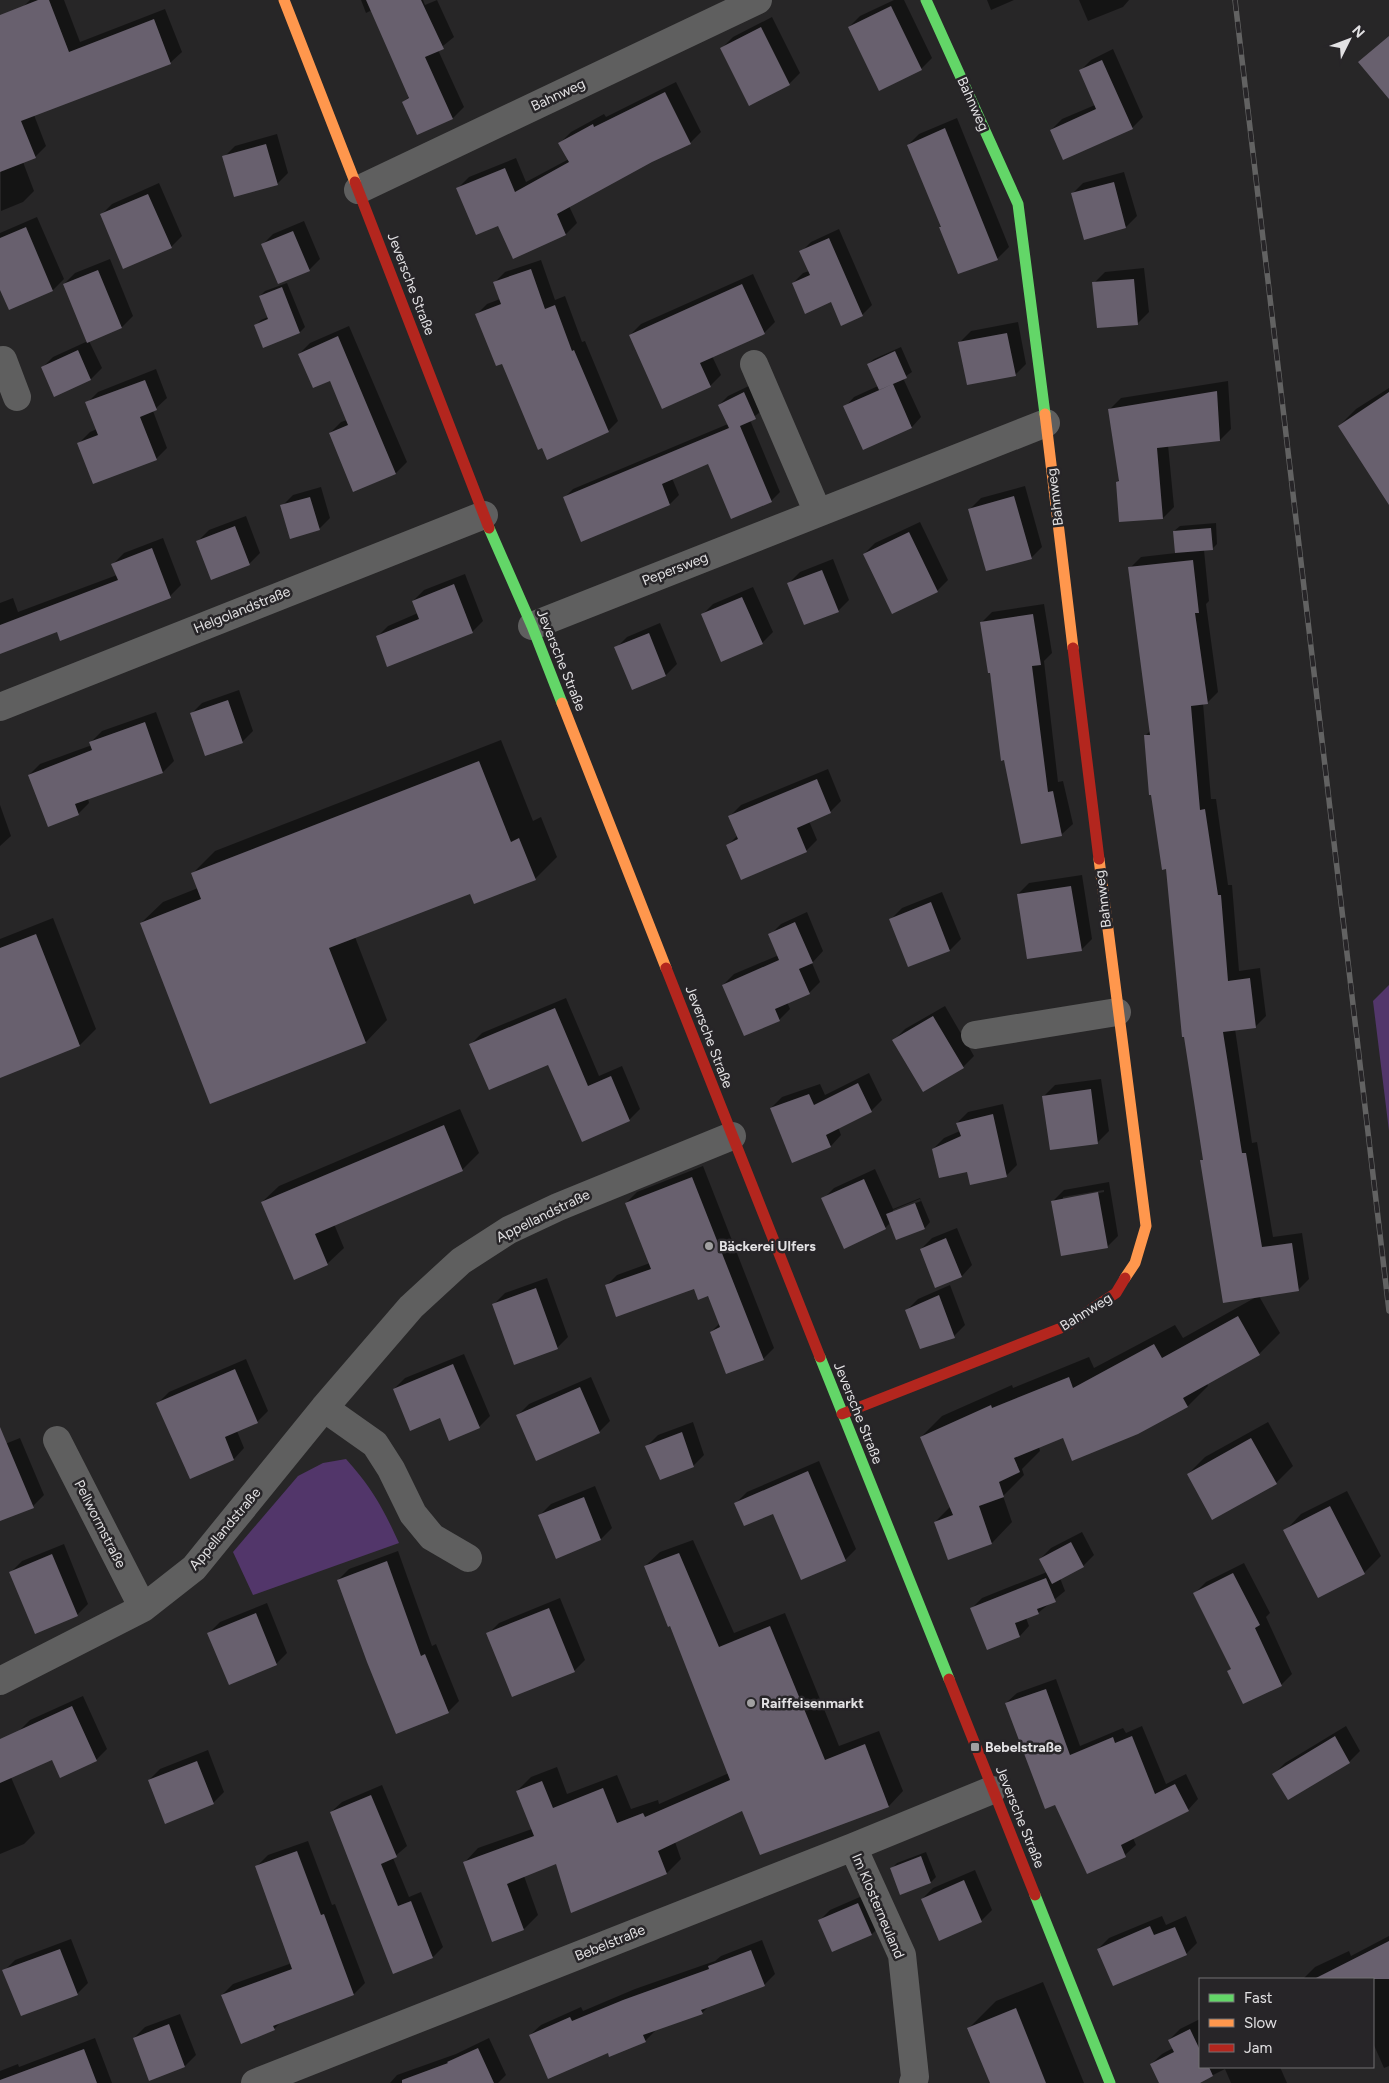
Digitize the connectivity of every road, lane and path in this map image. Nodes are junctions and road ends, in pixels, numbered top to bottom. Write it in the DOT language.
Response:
graph roads {
  1 [pos="284,0"];
  2 [pos="758,0"];
  3 [pos="926,0"];
  4 [pos="358,190"];
  5 [pos="0,361"];
  6 [pos="754,364"];
  7 [pos="17,398"];
  8 [pos="1046,424"];
  9 [pos="818,514"];
  10 [pos="484,515"];
  11 [pos="532,626"];
  12 [pos="0,707"];
  13 [pos="1117,1012"];
  14 [pos="975,1035"];
  15 [pos="732,1136"];
  16 [pos="324,1408"];
  17 [pos="842,1414"];
  18 [pos="57,1440"];
  19 [pos="468,1558"];
  20 [pos="143,1608"];
  21 [pos="0,1681"];
  22 [pos="992,1790"];
  23 [pos="853,1847"];
  24 [pos="255,2083"];
  25 [pos="913,2083"];
  26 [pos="1110,2083"];
  1 -- 4 [label="street, Jeversche Straße"];
  2 -- 4 [label="street, Bahnweg"];
  3 -- 8 [label="street, Bahnweg"];
  4 -- 10 [label="street, Jeversche Straße"];
  5 -- 7 [label="street"];
  6 -- 9 [label="street"];
  8 -- 9 [label="street, Pepersweg"];
  8 -- 13 [label="street, Bahnweg"];
  9 -- 11 [label="street, Pepersweg"];
  10 -- 11 [label="street, Jeversche Straße"];
  10 -- 12 [label="street, Helgolandstraße"];
  11 -- 15 [label="street, Jeversche Straße"];
  13 -- 14 [label="street"];
  13 -- 17 [label="street, Bahnweg"];
  15 -- 16 [label="street, Appellandstraße"];
  15 -- 17 [label="street, Jeversche Straße"];
  16 -- 19 [label="street"];
  16 -- 20 [label="street, Appellandstraße"];
  17 -- 22 [label="street, Jeversche Straße"];
  18 -- 20 [label="street, Pellwormstraße"];
  20 -- 21 [label="street, Appellandstraße"];
  22 -- 23 [label="street, Bebelstraße"];
  22 -- 26 [label="street, Jeversche Straße"];
  23 -- 24 [label="street, Bebelstraße"];
  23 -- 25 [label="street, Im Klosterneuland"];
}
